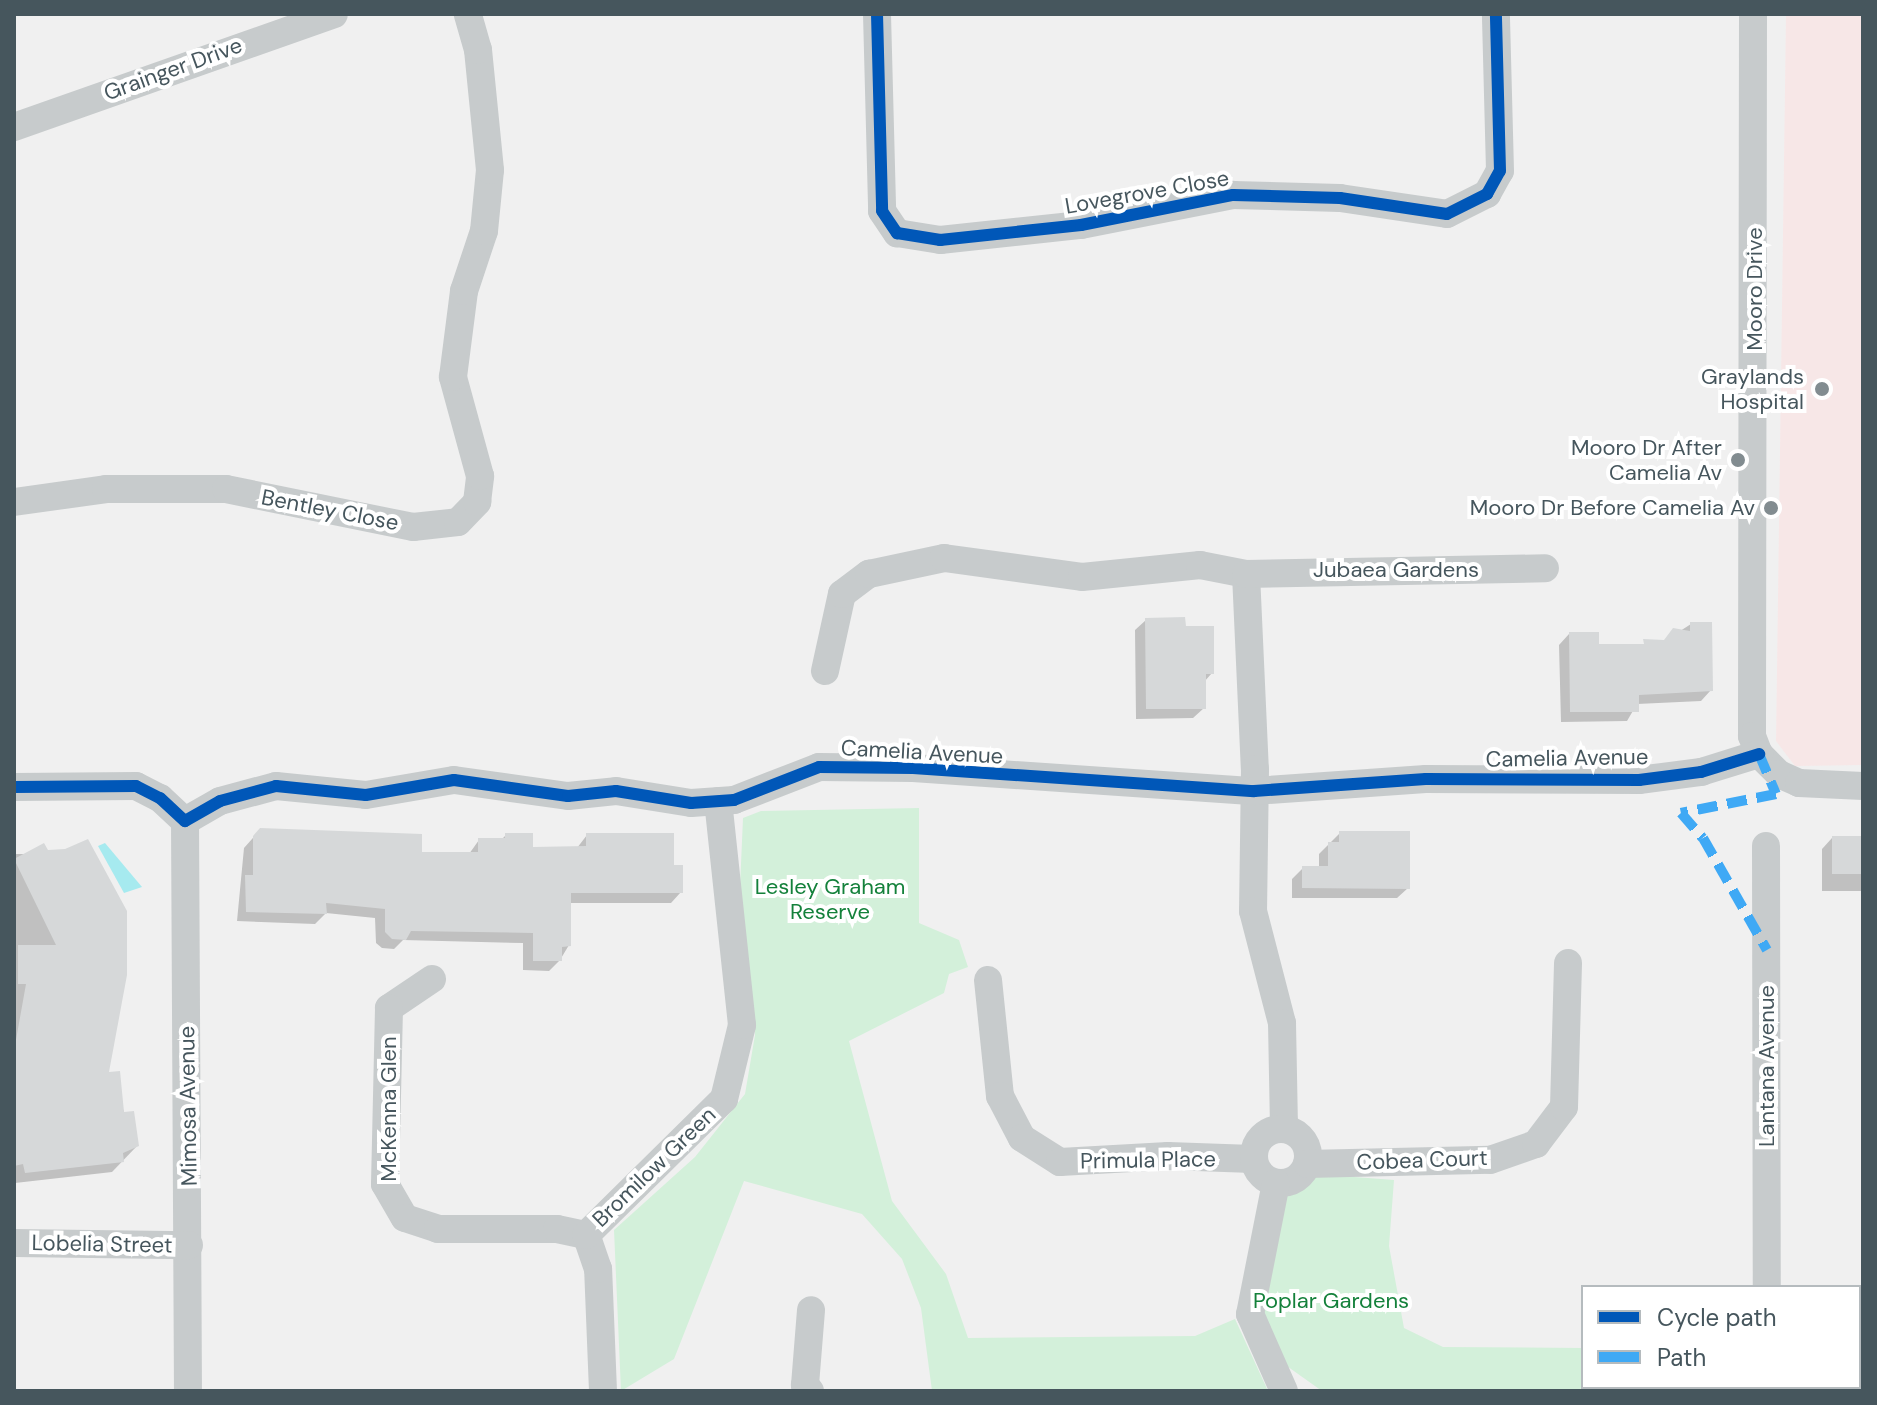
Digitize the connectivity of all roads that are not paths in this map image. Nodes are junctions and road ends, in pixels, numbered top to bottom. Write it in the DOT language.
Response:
graph roads {
  1 [pos="334,14"];
  2 [pos="468,14"];
  3 [pos="877,14"];
  4 [pos="1496,14"];
  5 [pos="1753,14"];
  6 [pos="14,127"];
  7 [pos="14,502"];
  8 [pos="1545,568"];
  9 [pos="1246,574"];
  10 [pos="825,671"];
  11 [pos="1759,754"];
  12 [pos="1863,786"];
  13 [pos="14,787"];
  14 [pos="1254,791"];
  15 [pos="718,801"];
  16 [pos="185,821"];
  17 [pos="1766,846"];
  18 [pos="1568,963"];
  19 [pos="432,979"];
  20 [pos="988,980"];
  21 [pos="1284,1129"];
  22 [pos="1253,1159"];
  23 [pos="1307,1164"];
  24 [pos="1276,1183"];
  25 [pos="586,1235"];
  26 [pos="14,1243"];
  27 [pos="189,1245"];
  28 [pos="1767,1285"];
  29 [pos="811,1310"];
  30 [pos="188,1391"];
  31 [pos="603,1391"];
  32 [pos="810,1391"];
  33 [pos="1284,1391"];
  1 -- 6 [label="street, Grainger Drive"];
  2 -- 7 [label="street, Bentley Close"];
  3 -- 4 [label="street, Lovegrove Close"];
  5 -- 11 [label="street, Mooro Drive"];
  8 -- 9 [label="street, Jubaea Gardens"];
  9 -- 10 [label="street, Jubaea Gardens"];
  9 -- 14 [label="street"];
  11 -- 12 [label="street"];
  11 -- 14 [label="street, Camelia Avenue"];
  13 -- 16 [label="street"];
  14 -- 15 [label="street, Camelia Avenue"];
  14 -- 21 [label="street"];
  15 -- 16 [label="street, Camelia Avenue"];
  15 -- 25 [label="street, Bromilow Green"];
  16 -- 27 [label="street, Mimosa Avenue"];
  17 -- 28 [label="street, Lantana Avenue"];
  18 -- 23 [label="street, Cobea Court"];
  19 -- 25 [label="street, McKenna Glen"];
  20 -- 22 [label="street, Primula Place"];
  21 -- 22 [label="street"];
  21 -- 23 [label="street"];
  22 -- 24 [label="street"];
  23 -- 24 [label="street"];
  24 -- 33 [label="street"];
  25 -- 31 [label="street, Bromilow Green"];
  26 -- 27 [label="street, Lobelia Street"];
  27 -- 30 [label="street, Mimosa Avenue"];
  29 -- 32 [label="street"];
}
